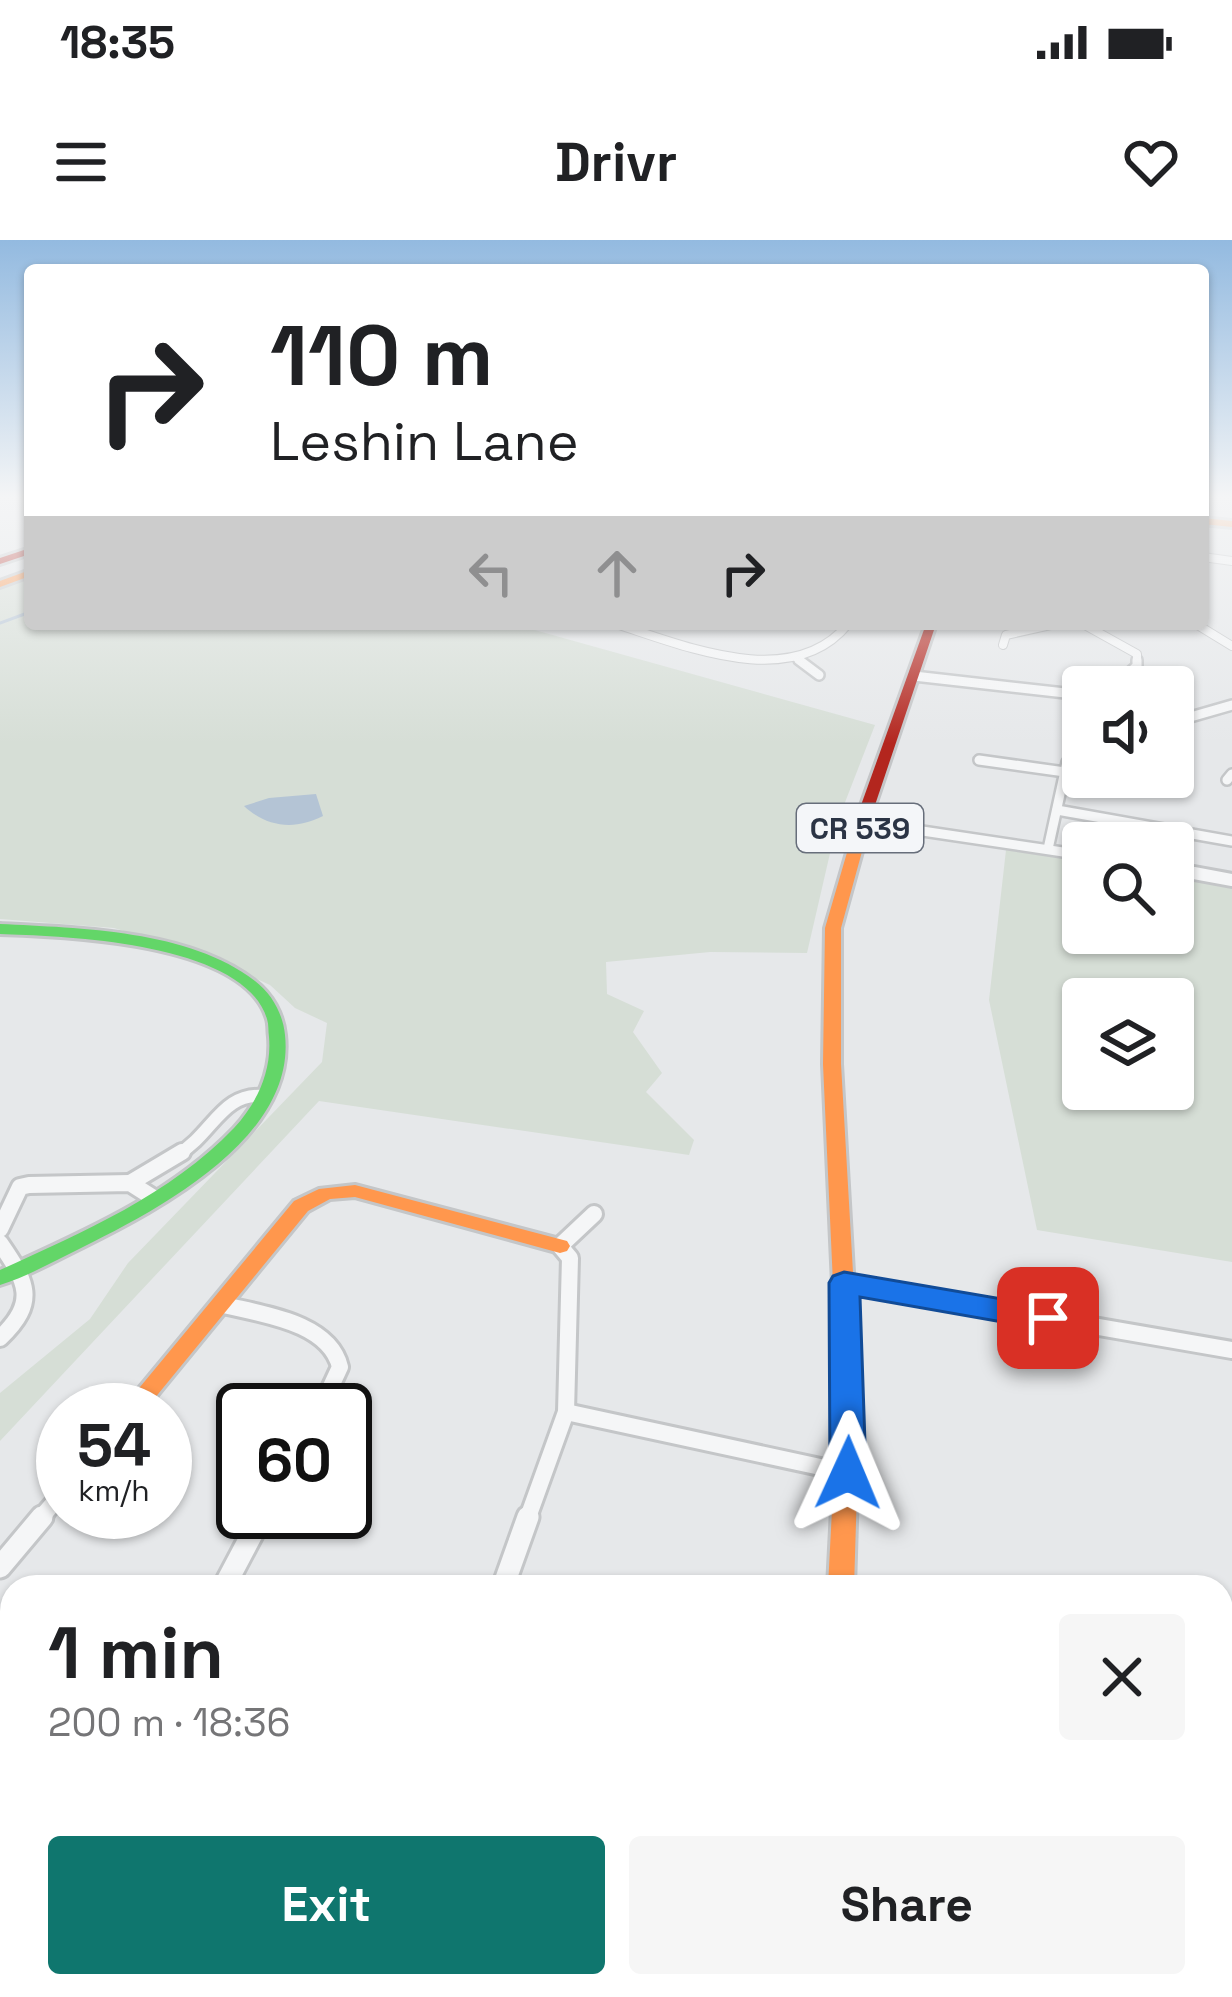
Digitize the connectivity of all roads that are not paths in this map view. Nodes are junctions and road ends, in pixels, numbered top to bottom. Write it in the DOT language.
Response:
graph roads {
  1 [pos="638,630"];
  2 [pos="844,630"];
  3 [pos="929,630"];
  4 [pos="1028,630"];
  5 [pos="1097,630"];
  6 [pos="1206,630"];
  7 [pos="1003,645"];
  8 [pos="1232,646"];
  9 [pos="797,658"];
  10 [pos="1135,666"];
  11 [pos="819,675"];
  12 [pos="914,676"];
  13 [pos="1062,692"];
  14 [pos="1232,705"];
  15 [pos="1194,716"];
  16 [pos="979,760"];
  17 [pos="1062,771"];
  18 [pos="1062,789"];
  19 [pos="1057,810"];
  20 [pos="862,822"];
  21 [pos="1232,841"];
  22 [pos="1048,849"];
  23 [pos="1062,851"];
  24 [pos="1194,873"];
  25 [pos="1232,880"];
  26 [pos="0,929"];
  27 [pos="265,1096"];
  28 [pos="130,1183"];
  29 [pos="152,1197"];
  30 [pos="594,1214"];
  31 [pos="0,1229"];
  32 [pos="0,1243"];
  33 [pos="560,1246"];
  34 [pos="9,1274"];
  35 [pos="844,1283"];
  36 [pos="220,1304"];
  37 [pos="0,1338"];
  38 [pos="1232,1349"];
  39 [pos="154,1383"];
  40 [pos="334,1383"];
  41 [pos="566,1412"];
  42 [pos="848,1473"];
  43 [pos="36,1525"];
  44 [pos="250,1539"];
  45 [pos="0,1568"];
  46 [pos="231,1575"];
  47 [pos="507,1575"];
  48 [pos="842,1575"];
  1 -- 9 [label="street"];
  2 -- 9 [label="street"];
  3 -- 12 [label="main road, CR 539"];
  4 -- 7 [label="street"];
  5 -- 10 [label="street"];
  6 -- 8 [label="street"];
  9 -- 11 [label="street"];
  12 -- 13 [label="street"];
  12 -- 20 [label="main road, CR 539"];
  14 -- 15 [label="street"];
  16 -- 17 [label="street"];
  18 -- 19 [label="street"];
  19 -- 21 [label="street"];
  19 -- 22 [label="street"];
  20 -- 22 [label="street"];
  20 -- 35 [label="main road, CR 539"];
  22 -- 23 [label="street"];
  24 -- 25 [label="street"];
  26 -- 27 [label="main road"];
  27 -- 28 [label="street"];
  27 -- 29 [label="main road"];
  28 -- 29 [label="street"];
  28 -- 31 [label="street"];
  29 -- 34 [label="main road"];
  30 -- 33 [label="street"];
  32 -- 34 [label="street"];
  33 -- 36 [label="main road"];
  33 -- 41 [label="street"];
  34 -- 37 [label="street"];
  35 -- 38 [label="street"];
  35 -- 42 [label="main road, CR 539"];
  36 -- 39 [label="main road"];
  36 -- 40 [label="street"];
  41 -- 42 [label="street"];
  41 -- 47 [label="street"];
  42 -- 48 [label="main road, CR 539"];
  43 -- 45 [label="street"];
  44 -- 46 [label="street"];
}
